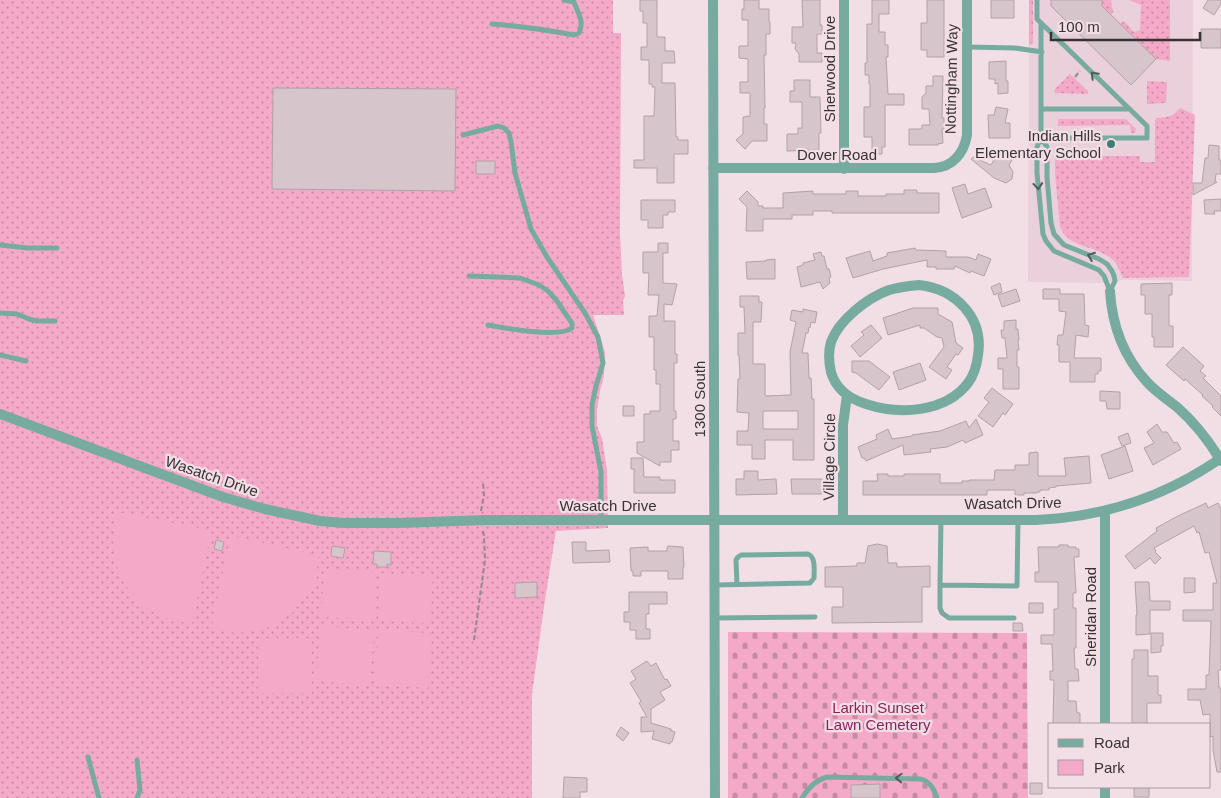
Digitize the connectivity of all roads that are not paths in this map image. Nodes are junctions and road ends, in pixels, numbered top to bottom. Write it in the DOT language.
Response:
graph roads {
  1 [pos="564,0"];
  2 [pos="712,0"];
  3 [pos="844,0"];
  4 [pos="966,0"];
  5 [pos="1037,0"];
  6 [pos="574,1"];
  7 [pos="1041,23"];
  8 [pos="492,24"];
  9 [pos="967,47"];
  10 [pos="1042,52"];
  11 [pos="1042,109"];
  12 [pos="1129,109"];
  13 [pos="463,135"];
  14 [pos="1042,138"];
  15 [pos="958,157"];
  16 [pos="713,168"];
  17 [pos="844,169"];
  18 [pos="0,245"];
  19 [pos="57,248"];
  20 [pos="469,276"];
  21 [pos="1110,291"];
  22 [pos="0,313"];
  23 [pos="55,321"];
  24 [pos="488,325"];
  25 [pos="0,355"];
  26 [pos="26,361"];
  27 [pos="847,395"];
  28 [pos="0,414"];
  29 [pos="1221,459"];
  30 [pos="1105,510"];
  31 [pos="714,519"];
  32 [pos="602,520"];
  33 [pos="843,520"];
  34 [pos="941,520"];
  35 [pos="1018,520"];
  36 [pos="737,584"];
  37 [pos="715,585"];
  38 [pos="940,585"];
  39 [pos="815,617"];
  40 [pos="715,618"];
  41 [pos="1014,618"];
  42 [pos="1105,723"];
  43 [pos="88,757"];
  44 [pos="137,760"];
  45 [pos="99,798"];
  46 [pos="137,798"];
  47 [pos="715,798"];
  48 [pos="802,798"];
  49 [pos="937,798"];
  1 -- 6 [label="lane"];
  2 -- 16 [label="street, 1300 South"];
  3 -- 17 [label="street, Sherwood Drive"];
  4 -- 9 [label="street, Nottingham Way"];
  5 -- 7 [label="lane"];
  6 -- 8 [label="lane"];
  7 -- 10 [label="lane"];
  12 -- 7 [label="lane, one-way"];
  9 -- 10 [label="lane"];
  9 -- 15 [label="street, Nottingham Way"];
  10 -- 11 [label="lane"];
  11 -- 12 [label="lane"];
  11 -- 14 [label="lane"];
  12 -- 14 [label="lane"];
  13 -- 32 [label="lane"];
  21 -- 14 [label="lane, one-way"];
  14 -- 21 [label="lane, one-way"];
  15 -- 17 [label="street, Dover Road"];
  16 -- 17 [label="street, Dover Road"];
  16 -- 31 [label="street, 1300 South"];
  18 -- 19 [label="lane"];
  20 -- 24 [label="lane"];
  21 -- 29 [label="street"];
  22 -- 23 [label="lane"];
  25 -- 26 [label="lane"];
  27 -- 27 [label="street, Village Circle"];
  27 -- 33 [label="street, Village Circle"];
  28 -- 32 [label="street, Wasatch Drive"];
  29 -- 30 [label="street, Wasatch Drive"];
  30 -- 35 [label="street, Wasatch Drive"];
  30 -- 42 [label="street, Sheridan Road"];
  31 -- 32 [label="street, Wasatch Drive"];
  31 -- 33 [label="street, Wasatch Drive"];
  31 -- 37 [label="street, 1300 South"];
  33 -- 34 [label="street, Wasatch Drive"];
  34 -- 35 [label="street, Wasatch Drive"];
  34 -- 38 [label="lane"];
  35 -- 38 [label="lane"];
  36 -- 36 [label="lane"];
  36 -- 37 [label="lane"];
  37 -- 40 [label="street, 1300 South"];
  38 -- 41 [label="lane"];
  39 -- 40 [label="lane"];
  40 -- 47 [label="street, 1300 South"];
  43 -- 45 [label="lane"];
  44 -- 46 [label="lane"];
  49 -- 48 [label="lane, one-way"];
}
